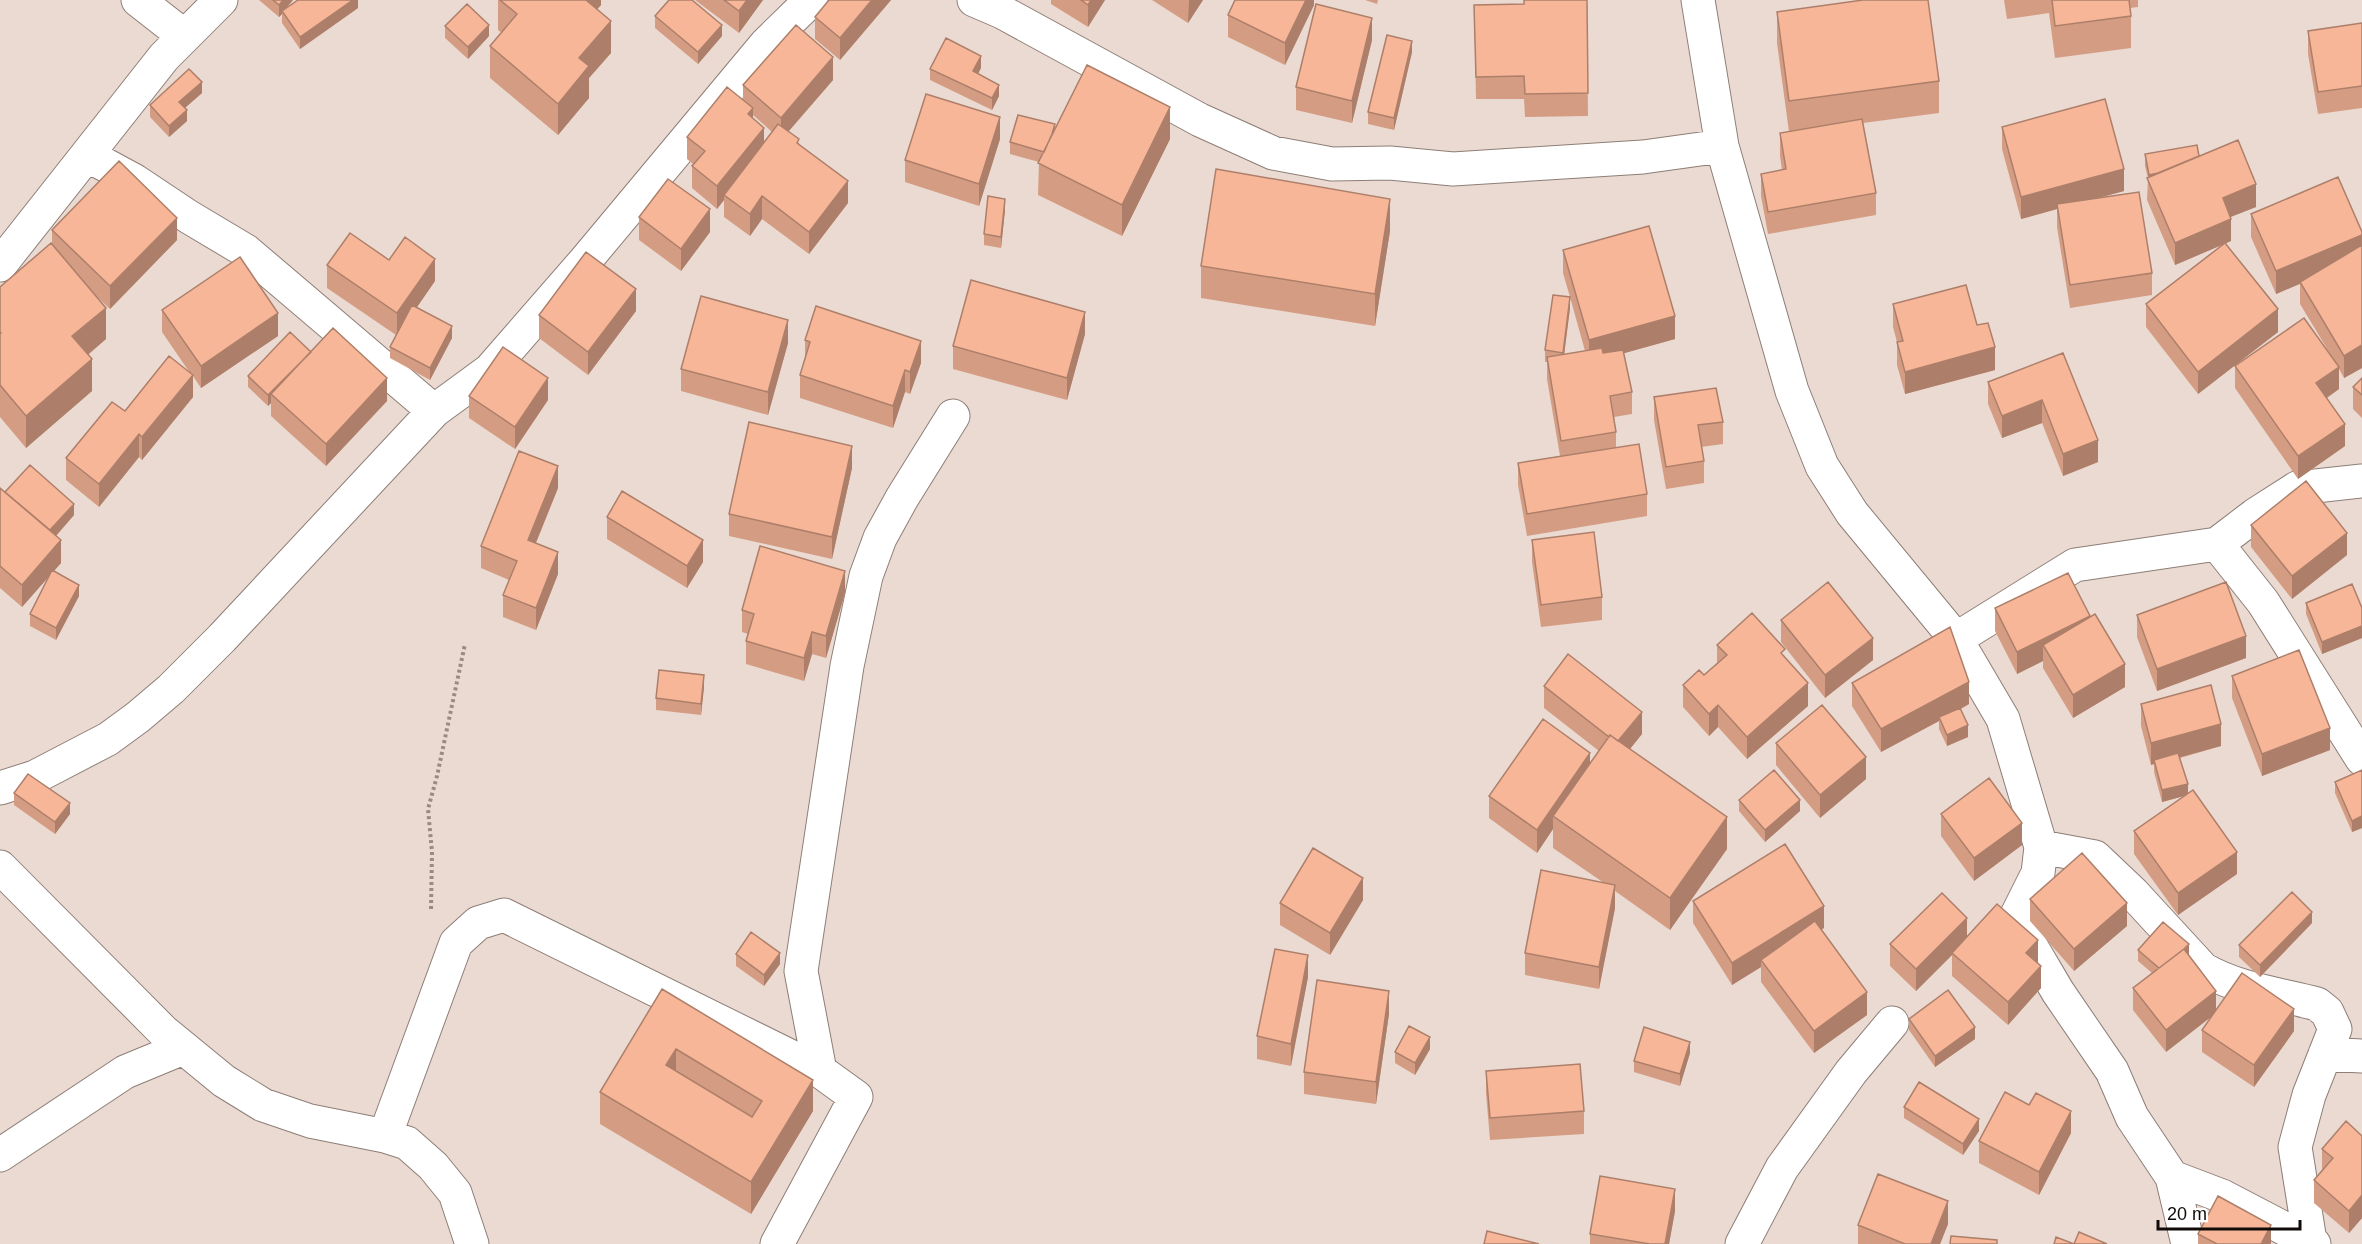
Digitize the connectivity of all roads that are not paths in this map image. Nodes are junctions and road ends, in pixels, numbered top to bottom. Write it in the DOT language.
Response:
graph roads {
  1 [pos="138,0"];
  2 [pos="221,0"];
  3 [pos="811,0"];
  4 [pos="974,0"];
  5 [pos="1698,0"];
  6 [pos="184,36"];
  7 [pos="1722,146"];
  8 [pos="87,155"];
  9 [pos="0,265"];
  10 [pos="434,411"];
  11 [pos="953,416"];
  12 [pos="2362,481"];
  13 [pos="2217,544"];
  14 [pos="1956,639"];
  15 [pos="2362,759"];
  16 [pos="0,788"];
  17 [pos="2041,847"];
  18 [pos="0,867"];
  19 [pos="1892,1023"];
  20 [pos="183,1048"];
  21 [pos="2325,1054"];
  22 [pos="2362,1056"];
  23 [pos="820,1071"];
  24 [pos="385,1136"];
  25 [pos="0,1155"];
  26 [pos="2172,1177"];
  27 [pos="2312,1242"];
  28 [pos="472,1244"];
  29 [pos="777,1244"];
  30 [pos="1742,1244"];
  31 [pos="2187,1244"];
  1 -- 6 [label="street"];
  2 -- 6 [label="street"];
  3 -- 10 [label="street"];
  4 -- 7 [label="street"];
  5 -- 7 [label="street"];
  6 -- 8 [label="street"];
  7 -- 14 [label="street"];
  8 -- 9 [label="street"];
  8 -- 10 [label="street"];
  10 -- 16 [label="street"];
  11 -- 23 [label="street"];
  12 -- 13 [label="street"];
  13 -- 14 [label="street"];
  13 -- 15 [label="street"];
  14 -- 17 [label="street"];
  17 -- 21 [label="street"];
  17 -- 26 [label="street"];
  18 -- 20 [label="street"];
  19 -- 30 [label="street"];
  20 -- 24 [label="street"];
  20 -- 25 [label="street"];
  21 -- 22 [label="street"];
  21 -- 27 [label="street"];
  23 -- 24 [label="street"];
  23 -- 29 [label="street"];
  24 -- 28 [label="street"];
  26 -- 27 [label="street"];
  26 -- 31 [label="street"];
}
